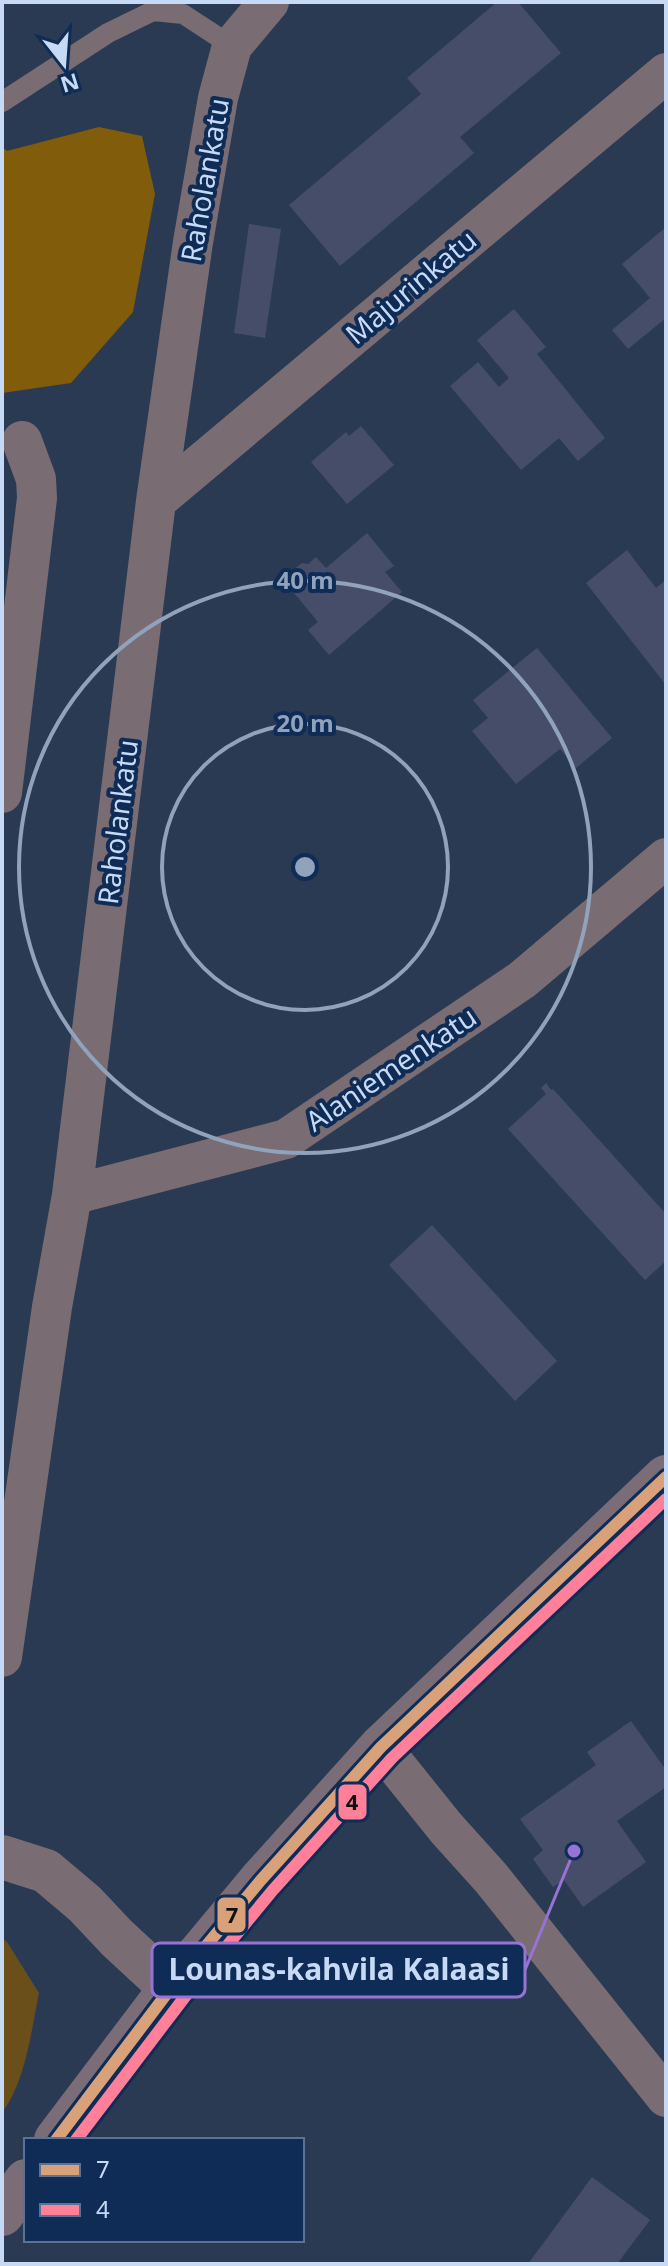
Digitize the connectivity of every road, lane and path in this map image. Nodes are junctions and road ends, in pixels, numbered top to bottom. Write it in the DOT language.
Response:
graph roads {
  1 [pos="269,2"];
  2 [pos="232,46"];
  3 [pos="666,73"];
  4 [pos="2,102"];
  5 [pos="22,441"];
  6 [pos="156,501"];
  7 [pos="2,793"];
  8 [pos="666,858"];
  9 [pos="72,1195"];
  10 [pos="666,1477"];
  11 [pos="2,1657"];
  12 [pos="381,1747"];
  13 [pos="2,1857"];
  14 [pos="171,1988"];
  15 [pos="666,2097"];
  16 [pos="58,2138"];
  17 [pos="24,2184"];
  18 [pos="2,2214"];
  1 -- 2 [label="street, Raholankatu"];
  2 -- 4 [label="lane"];
  2 -- 6 [label="street, Raholankatu"];
  3 -- 6 [label="street, Majurinkatu"];
  5 -- 7 [label="street"];
  6 -- 9 [label="street, Raholankatu"];
  8 -- 9 [label="street, Alaniemenkatu"];
  9 -- 11 [label="street, Raholankatu"];
  10 -- 12 [label="main road"];
  12 -- 14 [label="main road"];
  12 -- 15 [label="street"];
  13 -- 14 [label="street"];
  14 -- 16 [label="main road"];
  17 -- 18 [label="main road"];
}
